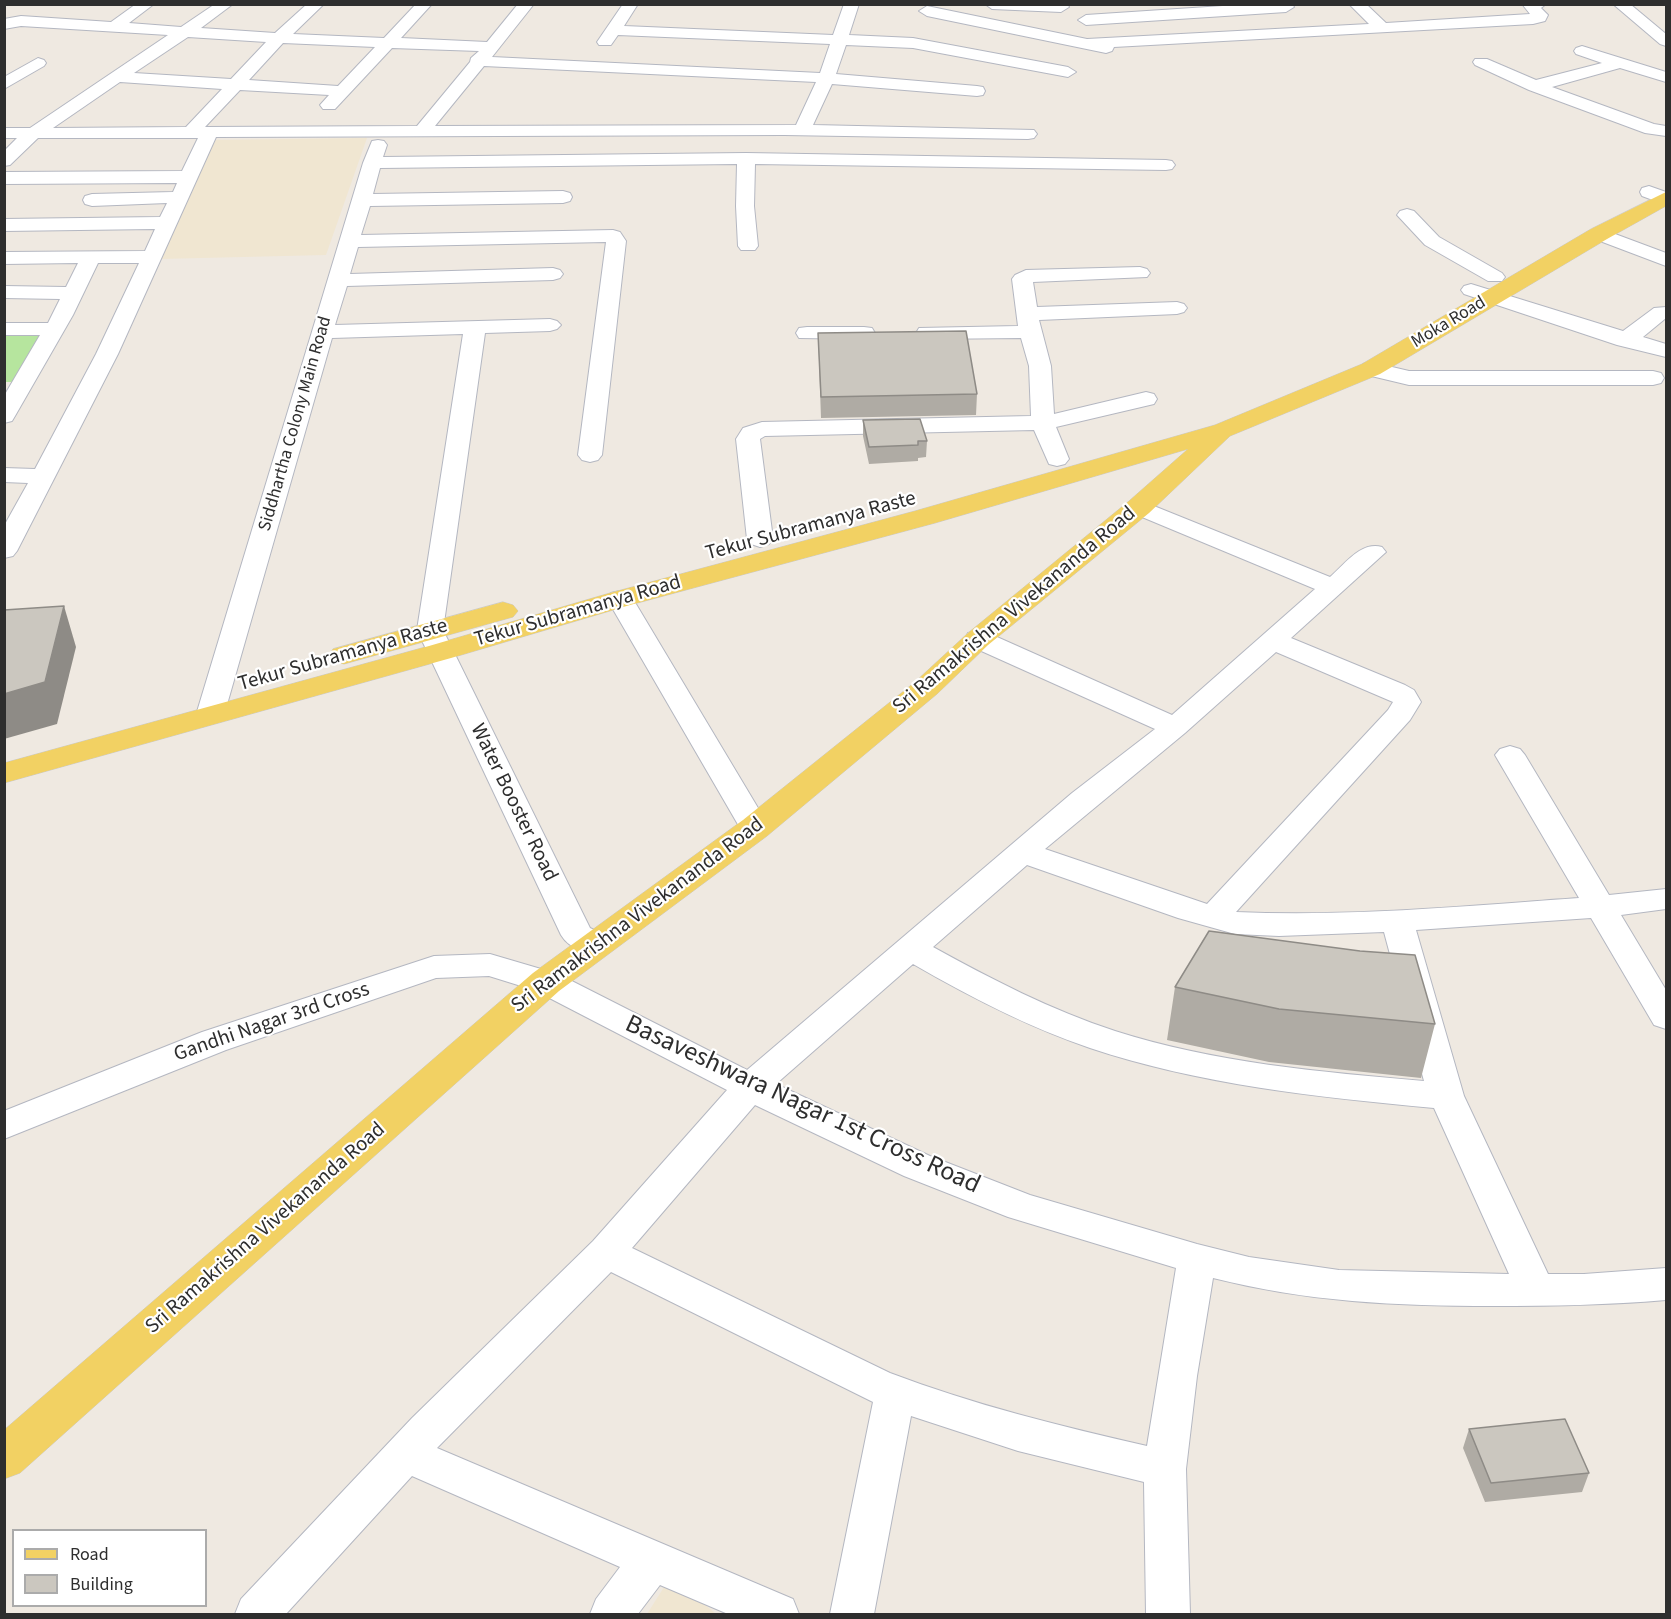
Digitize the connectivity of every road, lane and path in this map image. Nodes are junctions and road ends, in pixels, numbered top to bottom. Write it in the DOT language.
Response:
graph roads {
  1 [pos="29,4"];
  2 [pos="147,4"];
  3 [pos="226,4"];
  4 [pos="316,4"];
  5 [pos="424,4"];
  6 [pos="527,4"];
  7 [pos="631,4"];
  8 [pos="852,4"];
  9 [pos="992,4"];
  10 [pos="1356,4"];
  11 [pos="1539,4"];
  12 [pos="1620,4"];
  13 [pos="1528,5"];
  14 [pos="1285,6"];
  15 [pos="1061,8"];
  16 [pos="64,10"];
  17 [pos="1438,12"];
  18 [pos="1086,20"];
  19 [pos="4,22"];
  20 [pos="922,22"];
  21 [pos="46,23"];
  22 [pos="1454,24"];
  23 [pos="114,27"];
  24 [pos="1383,28"];
  25 [pos="613,30"];
  26 [pos="184,32"];
  27 [pos="1311,32"];
  28 [pos="279,38"];
  29 [pos="838,40"];
  30 [pos="1666,41"];
  31 [pos="386,43"];
  32 [pos="1088,45"];
  33 [pos="490,46"];
  34 [pos="1582,51"];
  35 [pos="1171,56"];
  36 [pos="16,61"];
  37 [pos="477,61"];
  38 [pos="1481,62"];
  39 [pos="1619,63"];
  40 [pos="587,67"];
  41 [pos="1068,72"];
  42 [pos="117,77"];
  43 [pos="1666,77"];
  44 [pos="826,78"];
  45 [pos="4,84"];
  46 [pos="232,86"];
  47 [pos="1535,86"];
  48 [pos="342,91"];
  49 [pos="977,91"];
  50 [pos="802,131"];
  51 [pos="1666,131"];
  52 [pos="382,132"];
  53 [pos="421,132"];
  54 [pos="302,133"];
  55 [pos="4,134"];
  56 [pos="32,134"];
  57 [pos="1028,134"];
  58 [pos="200,139"];
  59 [pos="108,150"];
  60 [pos="38,151"];
  61 [pos="9,156"];
  62 [pos="746,158"];
  63 [pos="372,163"];
  64 [pos="1166,165"];
  65 [pos="188,177"];
  66 [pos="4,178"];
  67 [pos="1663,194"];
  68 [pos="563,196"];
  69 [pos="179,197"];
  70 [pos="92,200"];
  71 [pos="361,200"];
  72 [pos="1407,215"];
  73 [pos="167,224"];
  74 [pos="4,225"];
  75 [pos="1599,234"];
  76 [pos="350,241"];
  77 [pos="748,246"];
  78 [pos="91,257"];
  79 [pos="152,257"];
  80 [pos="4,258"];
  81 [pos="1666,260"];
  82 [pos="1140,273"];
  83 [pos="553,274"];
  84 [pos="338,280"];
  85 [pos="1494,287"];
  86 [pos="4,292"];
  87 [pos="74,293"];
  88 [pos="1177,308"];
  89 [pos="1662,312"];
  90 [pos="1028,323"];
  91 [pos="550,325"];
  92 [pos="475,327"];
  93 [pos="4,329"];
  94 [pos="55,329"];
  95 [pos="323,332"];
  96 [pos="807,333"];
  97 [pos="1625,340"];
  98 [pos="1666,351"];
  99 [pos="1371,369"];
  100 [pos="1653,378"];
  101 [pos="14,384"];
  102 [pos="1146,399"];
  103 [pos="4,416"];
  104 [pos="1231,420"];
  105 [pos="1043,423"];
  106 [pos="1142,445"];
  107 [pos="590,455"];
  108 [pos="1057,459"];
  109 [pos="4,475"];
  110 [pos="44,476"];
  111 [pos="1139,507"];
  112 [pos="760,539"];
  113 [pos="7,540"];
  114 [pos="1373,552"];
  115 [pos="1332,587"];
  116 [pos="620,599"];
  117 [pos="978,639"];
  118 [pos="1272,640"];
  119 [pos="435,641"];
  120 [pos="213,703"];
  121 [pos="1175,727"];
  122 [pos="4,750"];
  123 [pos="1510,755"];
  124 [pos="4,773"];
  125 [pos="755,828"];
  126 [pos="1022,852"];
  127 [pos="1666,898"];
  128 [pos="1600,907"];
  129 [pos="1214,917"];
  130 [pos="1397,921"];
  131 [pos="596,944"];
  132 [pos="910,948"];
  133 [pos="546,982"];
  134 [pos="1666,1017"];
  135 [pos="750,1087"];
  136 [pos="1446,1096"];
  137 [pos="4,1126"];
  138 [pos="606,1252"];
  139 [pos="1197,1259"];
  140 [pos="1666,1284"];
  141 [pos="1536,1290"];
  142 [pos="895,1393"];
  143 [pos="405,1454"];
  144 [pos="6,1456"];
  145 [pos="1165,1468"];
  146 [pos="652,1560"];
  147 [pos="257,1614"];
  148 [pos="612,1614"];
  149 [pos="777,1614"];
  150 [pos="852,1614"];
  151 [pos="1168,1614"];
  1 -- 19 [label="street"];
  2 -- 23 [label="street"];
  3 -- 26 [label="street"];
  4 -- 28 [label="street"];
  5 -- 31 [label="street"];
  6 -- 33 [label="street"];
  7 -- 25 [label="street"];
  8 -- 29 [label="street"];
  9 -- 15 [label="street"];
  10 -- 24 [label="street"];
  11 -- 13 [label="street"];
  12 -- 30 [label="street"];
  13 -- 22 [label="street"];
  14 -- 18 [label="street"];
  14 -- 27 [label="street"];
  16 -- 21 [label="street"];
  17 -- 22 [label="street"];
  19 -- 21 [label="street"];
  20 -- 29 [label="street"];
  20 -- 32 [label="street"];
  20 -- 41 [label="street"];
  21 -- 23 [label="street"];
  22 -- 24 [label="street"];
  23 -- 26 [label="street"];
  24 -- 27 [label="street"];
  25 -- 29 [label="street"];
  25 -- 40 [label="street"];
  26 -- 28 [label="street"];
  26 -- 42 [label="street"];
  27 -- 32 [label="street"];
  28 -- 31 [label="street"];
  28 -- 46 [label="street"];
  29 -- 44 [label="street"];
  31 -- 33 [label="street"];
  31 -- 48 [label="street"];
  32 -- 35 [label="street"];
  33 -- 37 [label="street"];
  34 -- 39 [label="street"];
  36 -- 45 [label="street"];
  37 -- 40 [label="street"];
  37 -- 53 [label="street"];
  38 -- 47 [label="street"];
  39 -- 43 [label="street"];
  39 -- 47 [label="street"];
  40 -- 44 [label="street"];
  42 -- 46 [label="street"];
  42 -- 56 [label="street"];
  44 -- 49 [label="street"];
  44 -- 50 [label="street"];
  46 -- 48 [label="street"];
  46 -- 58 [label="street"];
  47 -- 51 [label="street"];
  48 -- 54 [label="street"];
  50 -- 53 [label="street"];
  50 -- 57 [label="street"];
  52 -- 53 [label="street"];
  52 -- 54 [label="street"];
  52 -- 63 [label="street, Siddhartha Colony Main Road"];
  54 -- 58 [label="street"];
  55 -- 56 [label="street"];
  56 -- 58 [label="street"];
  56 -- 61 [label="street"];
  58 -- 59 [label="street"];
  58 -- 65 [label="street"];
  60 -- 61 [label="street"];
  62 -- 63 [label="street"];
  62 -- 64 [label="street"];
  62 -- 77 [label="street"];
  63 -- 71 [label="street, Siddhartha Colony Main Road"];
  65 -- 66 [label="street"];
  65 -- 69 [label="street"];
  67 -- 75 [label="main road, Moka Road"];
  67 -- 85 [label="main road, Moka Road"];
  68 -- 71 [label="street"];
  69 -- 70 [label="street"];
  69 -- 73 [label="street"];
  71 -- 76 [label="street, Siddhartha Colony Main Road"];
  72 -- 85 [label="street"];
  73 -- 74 [label="street"];
  73 -- 79 [label="street"];
  75 -- 81 [label="street"];
  75 -- 85 [label="main road, Moka Road"];
  76 -- 84 [label="street, Siddhartha Colony Main Road"];
  76 -- 107 [label="street"];
  78 -- 79 [label="street"];
  78 -- 80 [label="street"];
  78 -- 87 [label="street"];
  79 -- 110 [label="street"];
  82 -- 90 [label="street"];
  83 -- 84 [label="street"];
  84 -- 95 [label="street, Siddhartha Colony Main Road"];
  85 -- 97 [label="street"];
  85 -- 99 [label="main road, Moka Road"];
  85 -- 104 [label="main road, Moka Road"];
  86 -- 87 [label="street"];
  87 -- 94 [label="street"];
  88 -- 90 [label="street"];
  89 -- 97 [label="street"];
  90 -- 96 [label="street"];
  90 -- 105 [label="street"];
  91 -- 92 [label="street"];
  92 -- 95 [label="street"];
  92 -- 119 [label="street"];
  93 -- 94 [label="street"];
  94 -- 101 [label="street"];
  95 -- 120 [label="street, Siddhartha Colony Main Road"];
  97 -- 98 [label="street"];
  99 -- 100 [label="street"];
  99 -- 104 [label="main road, Moka Road"];
  101 -- 103 [label="street"];
  102 -- 105 [label="street"];
  104 -- 106 [label="main road"];
  104 -- 111 [label="main road, Sri Ramakrishna Vivekananda Road"];
  105 -- 108 [label="street"];
  105 -- 112 [label="street"];
  106 -- 108 [label="main road, Tekur Subramanya Raste"];
  106 -- 116 [label="main road, Tekur Subramanya Road"];
  108 -- 112 [label="main road, Tekur Subramanya Raste"];
  109 -- 110 [label="street"];
  110 -- 113 [label="street"];
  111 -- 115 [label="street"];
  111 -- 117 [label="main road, Sri Ramakrishna Vivekananda Road"];
  112 -- 119 [label="main road, Tekur Subramanya Raste"];
  114 -- 115 [label="street"];
  115 -- 118 [label="street"];
  116 -- 119 [label="main road, Tekur Subramanya Road"];
  116 -- 125 [label="street"];
  117 -- 121 [label="street"];
  117 -- 125 [label="main road, Sri Ramakrishna Vivekananda Road"];
  118 -- 121 [label="street"];
  118 -- 129 [label="street"];
  119 -- 120 [label="main road, Tekur Subramanya Raste"];
  119 -- 131 [label="street, Water Booster Road"];
  120 -- 122 [label="main road, Tekur Subramanya Raste"];
  120 -- 124 [label="main road"];
  121 -- 126 [label="street"];
  123 -- 128 [label="street"];
  125 -- 131 [label="main road, Sri Ramakrishna Vivekananda Road"];
  126 -- 129 [label="street"];
  126 -- 132 [label="street"];
  127 -- 128 [label="street"];
  128 -- 130 [label="street"];
  128 -- 134 [label="street"];
  129 -- 130 [label="street"];
  130 -- 136 [label="street"];
  131 -- 133 [label="main road, Sri Ramakrishna Vivekananda Road"];
  132 -- 135 [label="street"];
  132 -- 136 [label="street"];
  133 -- 135 [label="street, Basaveshwara Nagar 1st Cross Road"];
  133 -- 137 [label="street, Gandhi Nagar 3rd Cross"];
  133 -- 144 [label="main road, Sri Ramakrishna Vivekananda Road"];
  135 -- 138 [label="street"];
  135 -- 139 [label="street, Basaveshwara Nagar 1st Cross Road"];
  136 -- 141 [label="street"];
  138 -- 142 [label="street"];
  138 -- 143 [label="street"];
  139 -- 141 [label="street, Basaveshwara Nagar 1st Cross Road"];
  139 -- 145 [label="street"];
  140 -- 141 [label="street, Basaveshwara Nagar 1st Cross Road"];
  142 -- 145 [label="street"];
  142 -- 150 [label="street"];
  143 -- 146 [label="street"];
  143 -- 147 [label="street"];
  145 -- 151 [label="street"];
  146 -- 148 [label="street"];
  146 -- 149 [label="street"];
}
